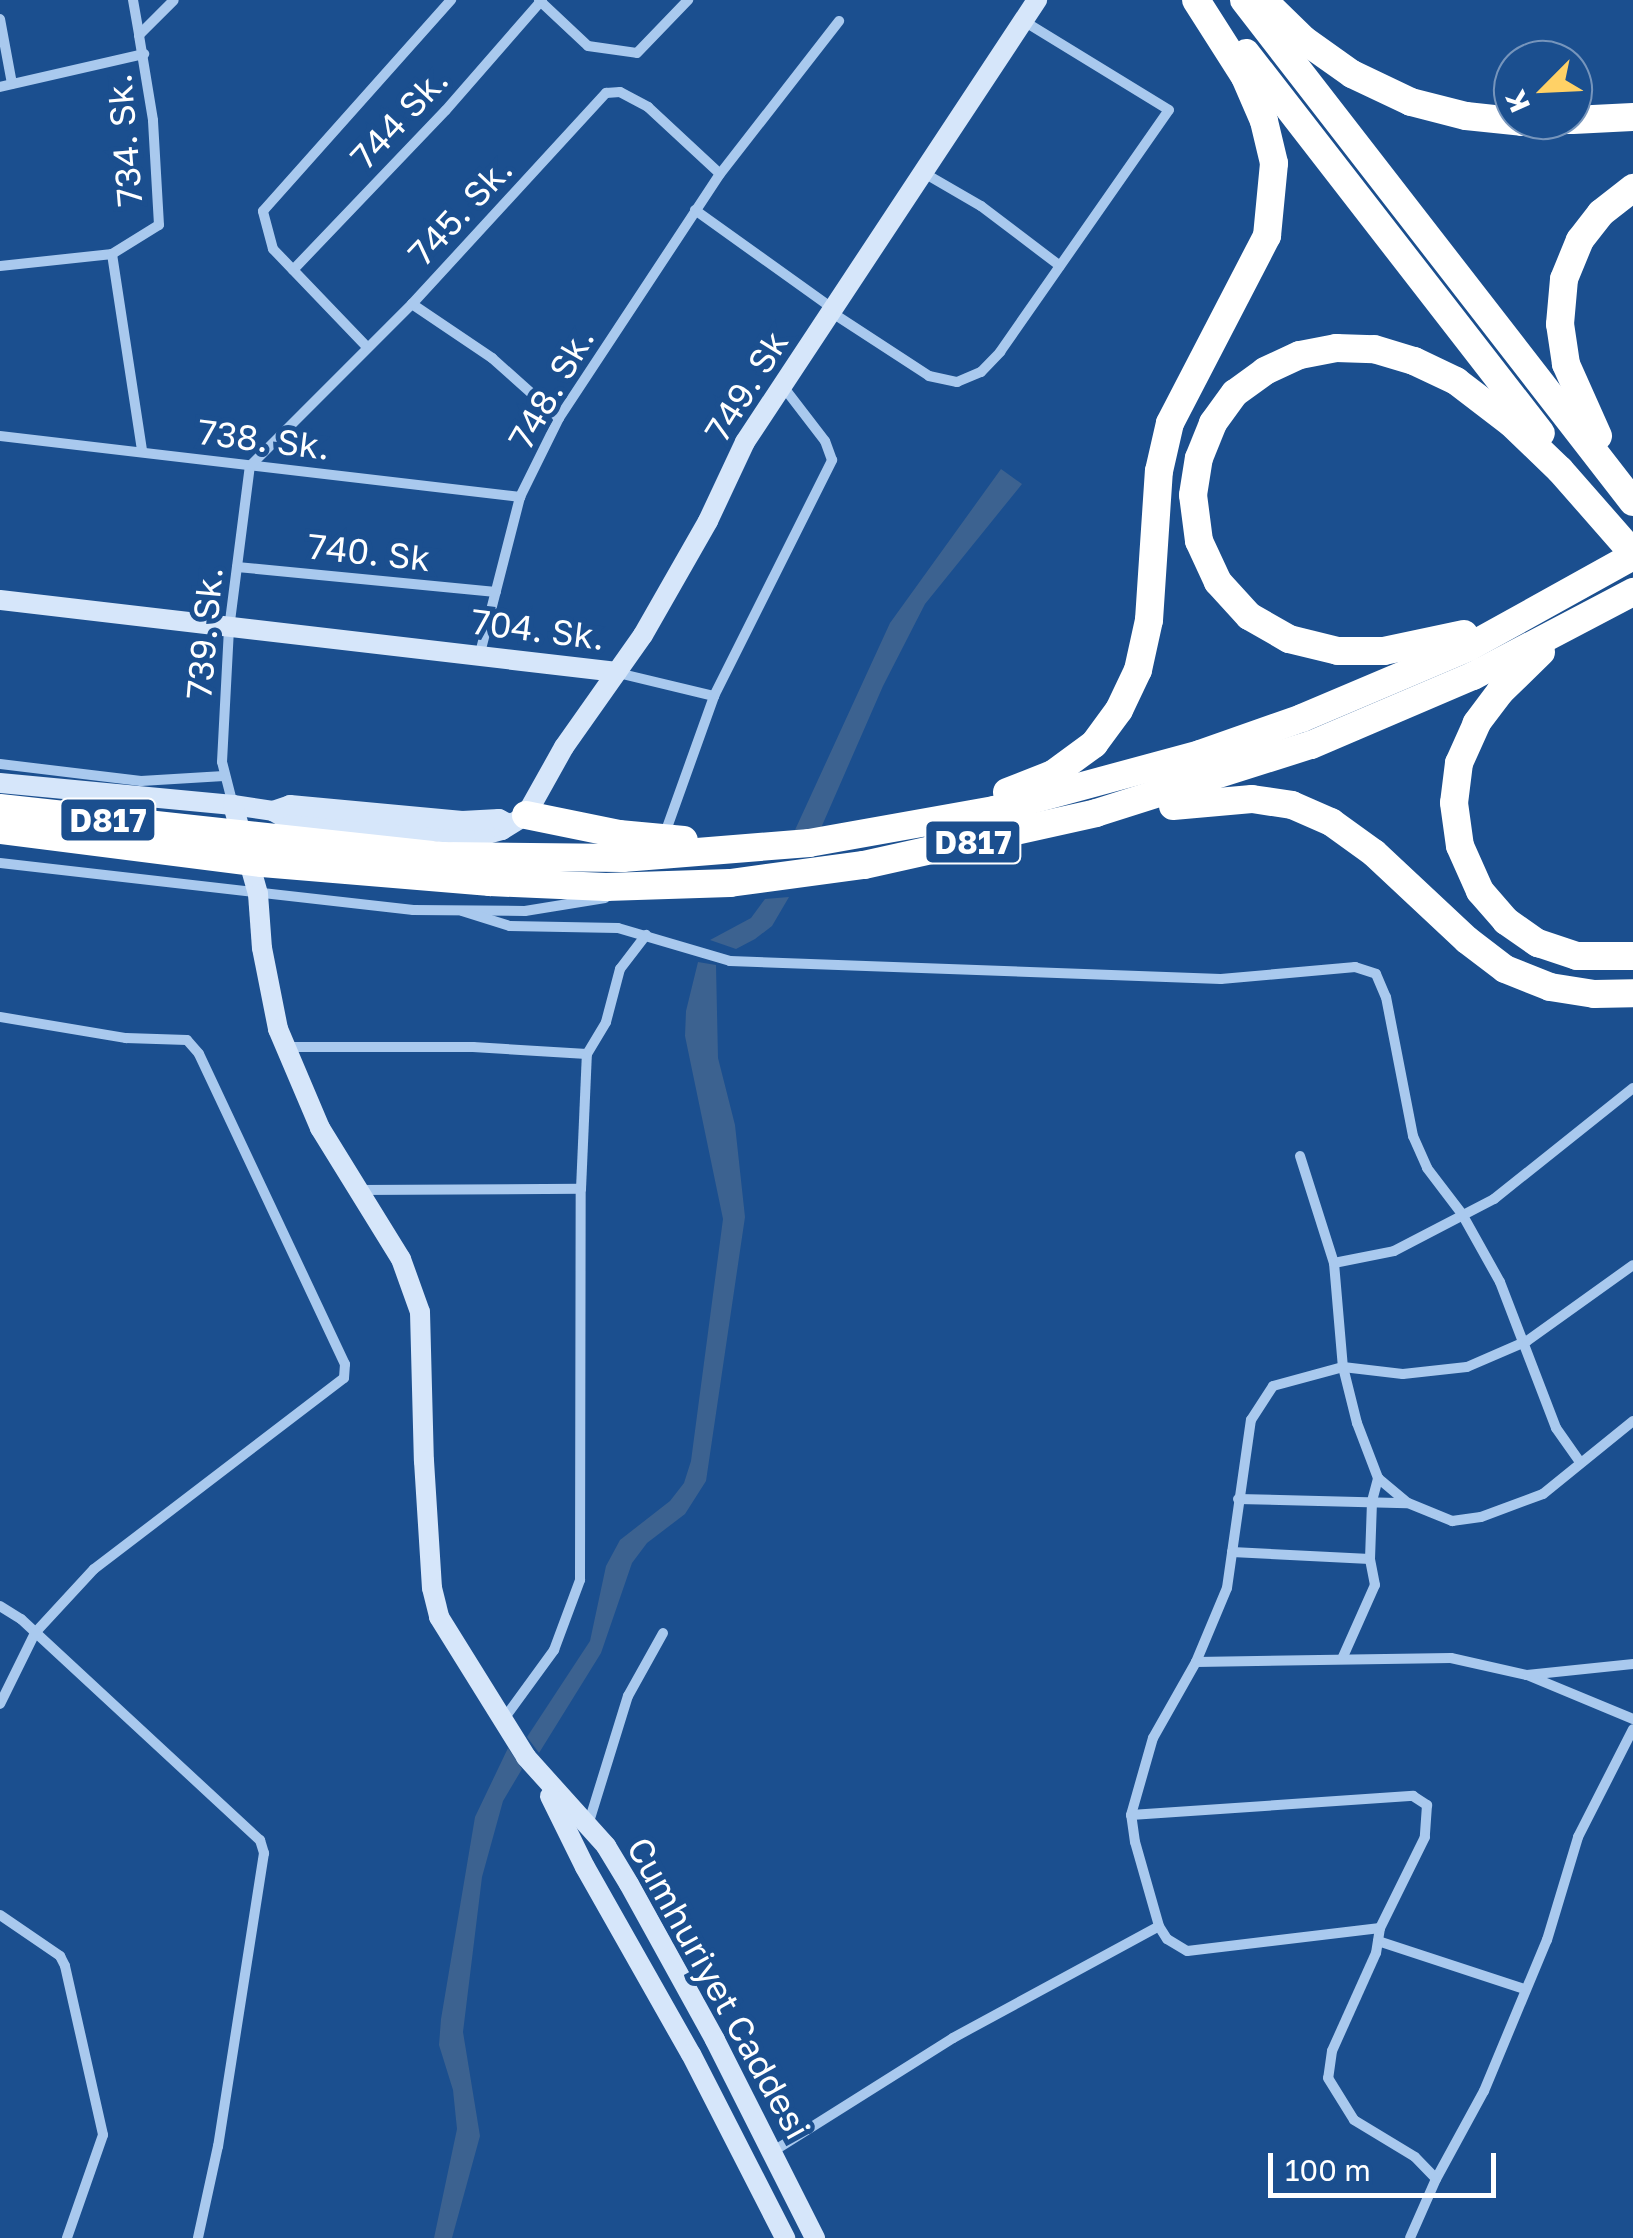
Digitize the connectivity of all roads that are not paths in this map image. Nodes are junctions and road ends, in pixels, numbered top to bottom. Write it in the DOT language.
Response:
graph roads {
  1 [pos="133,0"];
  2 [pos="174,0"];
  3 [pos="451,0"];
  4 [pos="540,0"];
  5 [pos="688,0"];
  6 [pos="1037,0"];
  7 [pos="1196,0"];
  8 [pos="1205,0"];
  9 [pos="1244,0"];
  10 [pos="1263,0"];
  11 [pos="0,19"];
  12 [pos="839,21"];
  13 [pos="1024,21"];
  14 [pos="140,34"];
  15 [pos="144,54"];
  16 [pos="6,86"];
  17 [pos="1633,117"];
  18 [pos="1493,119"];
  19 [pos="1593,119"];
  20 [pos="924,173"];
  21 [pos="720,174"];
  22 [pos="1633,188"];
  23 [pos="694,210"];
  24 [pos="112,254"];
  25 [pos="0,266"];
  26 [pos="1060,266"];
  27 [pos="293,270"];
  28 [pos="412,304"];
  29 [pos="832,310"];
  30 [pos="367,347"];
  31 [pos="782,386"];
  32 [pos="560,418"];
  33 [pos="0,436"];
  34 [pos="142,450"];
  35 [pos="250,466"];
  36 [pos="1633,492"];
  37 [pos="520,497"];
  38 [pos="1633,502"];
  39 [pos="1633,554"];
  40 [pos="237,567"];
  41 [pos="1571,591"];
  42 [pos="496,592"];
  43 [pos="1633,592"];
  44 [pos="0,600"];
  45 [pos="1591,614"];
  46 [pos="228,629"];
  47 [pos="480,654"];
  48 [pos="617,672"];
  49 [pos="714,696"];
  50 [pos="0,764"];
  51 [pos="224,776"];
  52 [pos="0,782"];
  53 [pos="233,804"];
  54 [pos="0,808"];
  55 [pos="518,819"];
  56 [pos="892,829"];
  57 [pos="0,830"];
  58 [pos="994,838"];
  59 [pos="663,839"];
  60 [pos="214,844"];
  61 [pos="740,850"];
  62 [pos="311,855"];
  63 [pos="0,863"];
  64 [pos="631,886"];
  65 [pos="258,894"];
  66 [pos="462,911"];
  67 [pos="646,936"];
  68 [pos="1633,956"];
  69 [pos="1633,992"];
  70 [pos="0,1017"];
  71 [pos="285,1046"];
  72 [pos="587,1054"];
  73 [pos="1633,1088"];
  74 [pos="1300,1156"];
  75 [pos="581,1189"];
  76 [pos="357,1190"];
  77 [pos="1462,1214"];
  78 [pos="1334,1263"];
  79 [pos="1633,1265"];
  80 [pos="1526,1341"];
  81 [pos="1343,1367"];
  82 [pos="1633,1420"];
  83 [pos="1580,1462"];
  84 [pos="1378,1478"];
  85 [pos="1238,1499"];
  86 [pos="1372,1501"];
  87 [pos="1408,1504"];
  88 [pos="1232,1552"];
  89 [pos="1370,1560"];
  90 [pos="0,1606"];
  91 [pos="36,1632"];
  92 [pos="663,1633"];
  93 [pos="1342,1660"];
  94 [pos="1196,1662"];
  95 [pos="1633,1664"];
  96 [pos="1527,1675"];
  97 [pos="0,1704"];
  98 [pos="1633,1718"];
  99 [pos="502,1720"];
  100 [pos="1633,1729"];
  101 [pos="543,1780"];
  102 [pos="1131,1815"];
  103 [pos="587,1826"];
  104 [pos="0,1915"];
  105 [pos="1158,1926"];
  106 [pos="1380,1928"];
  107 [pos="1378,1941"];
  108 [pos="1524,1989"];
  109 [pos="772,2152"];
  110 [pos="1436,2179"];
  111 [pos="67,2238"];
  112 [pos="198,2238"];
  113 [pos="785,2238"];
  114 [pos="816,2238"];
  115 [pos="1410,2238"];
  1 -- 14 [label="street"];
  2 -- 14 [label="street"];
  3 -- 27 [label="street"];
  4 -- 5 [label="street"];
  4 -- 27 [label="street, 744 Sk."];
  6 -- 13 [label="street, 749. Sk"];
  7 -- 56 [label="highway"];
  8 -- 39 [label="highway"];
  9 -- 38 [label="highway"];
  10 -- 18 [label="highway"];
  11 -- 16 [label="street"];
  12 -- 21 [label="street, 748. Sk."];
  13 -- 20 [label="street, 749. Sk"];
  13 -- 26 [label="street"];
  14 -- 15 [label="street"];
  15 -- 16 [label="street"];
  15 -- 24 [label="street, 734. Sk."];
  17 -- 19 [label="highway"];
  20 -- 26 [label="street"];
  20 -- 29 [label="street, 749. Sk"];
  21 -- 23 [label="street, 748. Sk."];
  21 -- 28 [label="street, 745. Sk."];
  22 -- 36 [label="highway"];
  23 -- 29 [label="street"];
  23 -- 32 [label="street, 748. Sk."];
  24 -- 25 [label="street"];
  24 -- 34 [label="street"];
  26 -- 29 [label="street"];
  27 -- 30 [label="street"];
  28 -- 30 [label="street, 745. Sk."];
  28 -- 32 [label="street"];
  29 -- 31 [label="street, 749. Sk"];
  30 -- 35 [label="street, 745. Sk."];
  31 -- 48 [label="street, 749. Sk"];
  31 -- 49 [label="street"];
  32 -- 37 [label="street, 748. Sk."];
  33 -- 34 [label="street, 738. Sk."];
  34 -- 35 [label="street, 738. Sk."];
  35 -- 37 [label="street, 738. Sk."];
  35 -- 40 [label="street, 739. Sk."];
  37 -- 42 [label="street, 748. Sk."];
  39 -- 41 [label="highway, D817"];
  39 -- 41 [label="highway"];
  40 -- 42 [label="street, 740. Sk"];
  40 -- 46 [label="street, 739. Sk."];
  41 -- 56 [label="highway, D817"];
  42 -- 47 [label="street, 748. Sk."];
  43 -- 45 [label="highway, D817"];
  44 -- 46 [label="street, 704. Sk."];
  45 -- 58 [label="highway, D817"];
  45 -- 68 [label="highway"];
  46 -- 47 [label="street, 704. Sk."];
  46 -- 51 [label="street, 739. Sk."];
  47 -- 48 [label="street, 704. Sk."];
  48 -- 49 [label="street, 704. Sk."];
  48 -- 55 [label="street, 749. Sk"];
  49 -- 59 [label="street"];
  50 -- 51 [label="street"];
  51 -- 53 [label="street, 739. Sk."];
  52 -- 53 [label="street"];
  53 -- 55 [label="street"];
  53 -- 65 [label="street, Cumhuriyet Caddesi"];
  54 -- 60 [label="highway, D817"];
  55 -- 59 [label="highway"];
  56 -- 61 [label="highway, D817"];
  57 -- 60 [label="highway, D817"];
  58 -- 64 [label="highway, D817"];
  58 -- 69 [label="highway"];
  59 -- 61 [label="highway"];
  60 -- 62 [label="highway, D817"];
  61 -- 62 [label="highway, D817"];
  62 -- 64 [label="highway, D817"];
  63 -- 65 [label="street"];
  64 -- 66 [label="street"];
  65 -- 66 [label="street"];
  65 -- 71 [label="street, Cumhuriyet Caddesi"];
  66 -- 67 [label="street"];
  67 -- 72 [label="street"];
  67 -- 77 [label="street"];
  70 -- 91 [label="street"];
  71 -- 72 [label="street"];
  71 -- 76 [label="street, Cumhuriyet Caddesi"];
  72 -- 75 [label="street"];
  73 -- 77 [label="street"];
  74 -- 78 [label="street"];
  75 -- 76 [label="street"];
  75 -- 99 [label="street"];
  76 -- 99 [label="street, Cumhuriyet Caddesi"];
  77 -- 78 [label="street"];
  77 -- 80 [label="street"];
  78 -- 81 [label="street"];
  79 -- 80 [label="street"];
  80 -- 81 [label="street"];
  80 -- 83 [label="street"];
  81 -- 84 [label="street"];
  81 -- 85 [label="street"];
  82 -- 83 [label="street"];
  83 -- 87 [label="street"];
  84 -- 86 [label="street"];
  84 -- 87 [label="street"];
  85 -- 86 [label="street"];
  85 -- 88 [label="street"];
  86 -- 87 [label="street"];
  86 -- 89 [label="street"];
  88 -- 89 [label="street"];
  88 -- 94 [label="street"];
  89 -- 93 [label="street"];
  90 -- 91 [label="street"];
  91 -- 97 [label="street"];
  91 -- 112 [label="street"];
  92 -- 103 [label="street"];
  93 -- 94 [label="street"];
  93 -- 96 [label="street"];
  94 -- 102 [label="street"];
  95 -- 96 [label="street"];
  96 -- 98 [label="street"];
  99 -- 101 [label="street, Cumhuriyet Caddesi"];
  100 -- 108 [label="street"];
  101 -- 103 [label="street, Cumhuriyet Caddesi"];
  101 -- 113 [label="street"];
  102 -- 105 [label="street"];
  102 -- 106 [label="street"];
  103 -- 109 [label="street, Cumhuriyet Caddesi"];
  104 -- 111 [label="street"];
  105 -- 106 [label="street"];
  105 -- 109 [label="street"];
  106 -- 107 [label="street"];
  107 -- 108 [label="street"];
  107 -- 110 [label="street"];
  108 -- 110 [label="street"];
  109 -- 114 [label="street, Cumhuriyet Caddesi"];
  110 -- 115 [label="street"];
}
